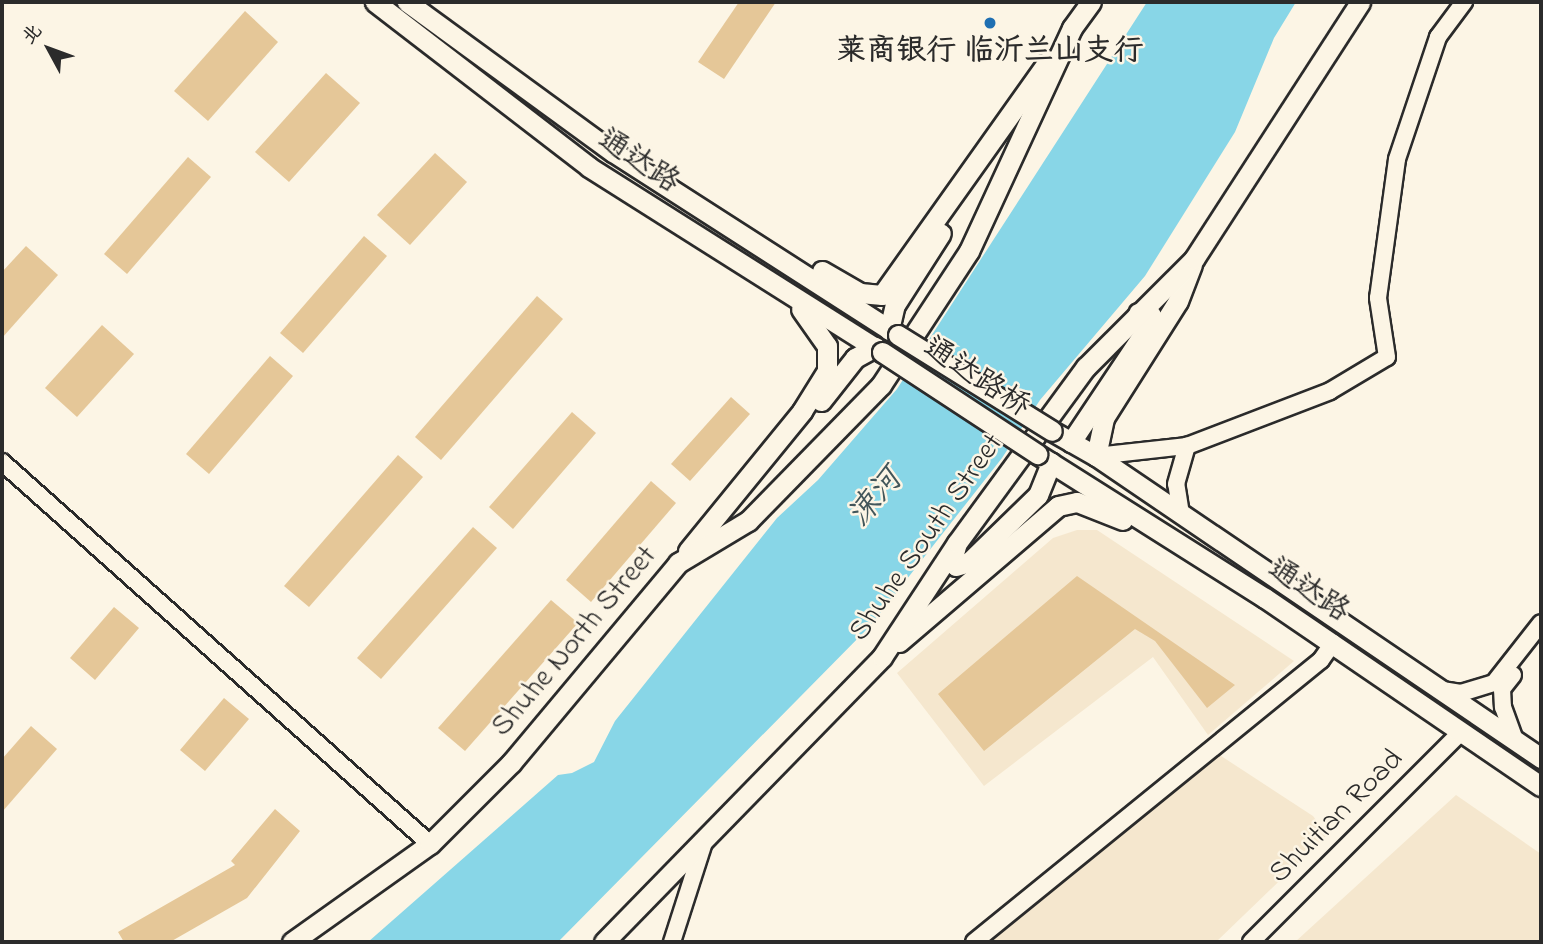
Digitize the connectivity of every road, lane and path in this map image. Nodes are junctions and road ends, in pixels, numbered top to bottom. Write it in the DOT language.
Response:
graph roads {
  1 [pos="375,2"];
  2 [pos="407,2"];
  3 [pos="1091,2"];
  4 [pos="1360,2"];
  5 [pos="1464,2"];
  6 [pos="1072,28"];
  7 [pos="1013,162"];
  8 [pos="760,243"];
  9 [pos="1194,259"];
  10 [pos="780,289"];
  11 [pos="1138,313"];
  12 [pos="893,332"];
  13 [pos="879,349"];
  14 [pos="1052,431"];
  15 [pos="1071,442"];
  16 [pos="1187,446"];
  17 [pos="1096,456"];
  18 [pos="1044,458"];
  19 [pos="2,462"];
  20 [pos="760,510"];
  21 [pos="1181,514"];
  22 [pos="957,543"];
  23 [pos="1198,557"];
  24 [pos="678,563"];
  25 [pos="1541,623"];
  26 [pos="1541,638"];
  27 [pos="1333,643"];
  28 [pos="882,657"];
  29 [pos="1438,690"];
  30 [pos="1461,732"];
  31 [pos="1516,740"];
  32 [pos="1541,758"];
  33 [pos="1541,786"];
  34 [pos="705,839"];
  35 [pos="430,844"];
  36 [pos="292,942"];
  37 [pos="604,942"];
  38 [pos="672,942"];
  39 [pos="974,942"];
  40 [pos="1251,942"];
  1 -- 10 [label="main road, 通达路"];
  2 -- 8 [label="main road, 通达路"];
  3 -- 6 [label="main road, Shuhe North Street"];
  4 -- 9 [label="main road, Shuhe South Street"];
  5 -- 16 [label="street"];
  6 -- 7 [label="main road, Shuhe North Street"];
  6 -- 8 [label="main road"];
  7 -- 12 [label="main road"];
  7 -- 20 [label="main road, Shuhe North Street"];
  8 -- 12 [label="main road, 通达路"];
  9 -- 11 [label="main road, Shuhe South Street"];
  9 -- 17 [label="main road"];
  10 -- 13 [label="main road, 通达路"];
  10 -- 24 [label="main road"];
  11 -- 15 [label="main road"];
  11 -- 22 [label="main road, Shuhe South Street"];
  12 -- 14 [label="main road, 通达路桥, bridge"];
  13 -- 18 [label="main road, 通达路桥, bridge"];
  13 -- 20 [label="main road"];
  14 -- 15 [label="main road, 通达路"];
  15 -- 17 [label="main road, 通达路"];
  16 -- 17 [label="street"];
  16 -- 21 [label="street"];
  17 -- 21 [label="main road, 通达路"];
  18 -- 22 [label="main road"];
  18 -- 23 [label="main road, 通达路"];
  19 -- 35 [label="street"];
  20 -- 24 [label="main road, Shuhe North Street"];
  21 -- 29 [label="main road, 通达路"];
  22 -- 28 [label="main road, Shuhe South Street"];
  23 -- 27 [label="main road, 通达路"];
  23 -- 28 [label="main road"];
  24 -- 35 [label="main road, Shuhe North Street"];
  25 -- 29 [label="street"];
  26 -- 31 [label="street"];
  27 -- 30 [label="main road, 通达路"];
  27 -- 39 [label="street"];
  28 -- 34 [label="main road, Shuhe South Street"];
  29 -- 31 [label="main road, 通达路"];
  30 -- 33 [label="main road, 通达路"];
  30 -- 40 [label="street, Shuitian Road"];
  31 -- 32 [label="main road, 通达路"];
  34 -- 37 [label="main road, Shuhe South Street"];
  34 -- 38 [label="street"];
  35 -- 36 [label="main road, Shuhe North Street"];
}
